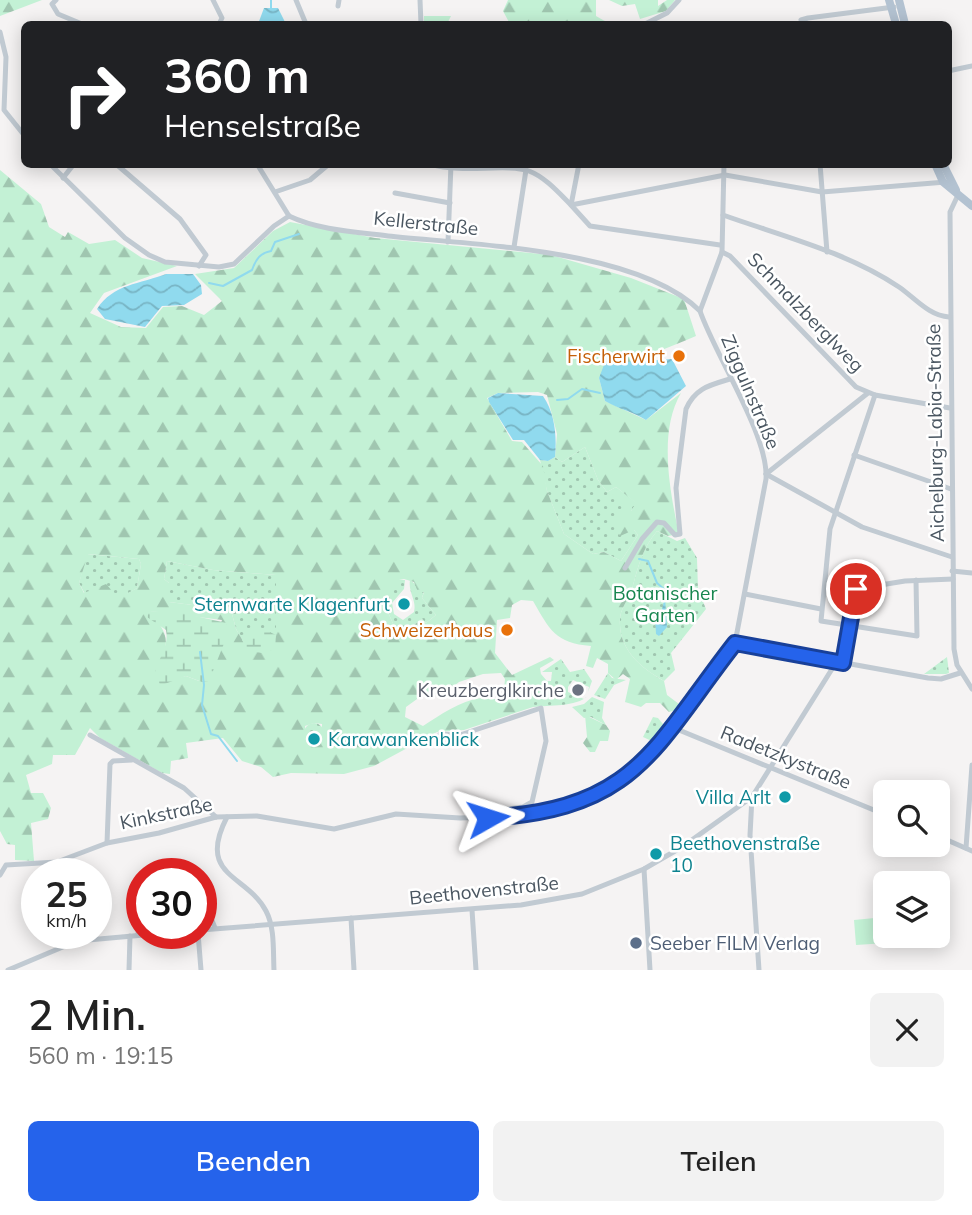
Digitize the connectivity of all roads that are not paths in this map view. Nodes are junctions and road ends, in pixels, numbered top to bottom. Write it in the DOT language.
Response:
graph roads {
  1 [pos="213,0"];
  2 [pos="296,0"];
  3 [pos="420,0"];
  4 [pos="679,0"];
  5 [pos="54,2"];
  6 [pos="895,3"];
  7 [pos="75,21"];
  8 [pos="220,21"];
  9 [pos="305,21"];
  10 [pos="421,21"];
  11 [pos="651,21"];
  12 [pos="807,21"];
  13 [pos="896,21"];
  14 [pos="904,21"];
  15 [pos="0,33"];
  16 [pos="972,65"];
  17 [pos="952,70"];
  18 [pos="2,112"];
  19 [pos="21,132"];
  20 [pos="54,168"];
  21 [pos="71,168"];
  22 [pos="121,168"];
  23 [pos="260,168"];
  24 [pos="324,168"];
  25 [pos="451,168"];
  26 [pos="511,168"];
  27 [pos="578,168"];
  28 [pos="724,168"];
  29 [pos="820,168"];
  30 [pos="938,168"];
  31 [pos="944,168"];
  32 [pos="526,170"];
  33 [pos="725,175"];
  34 [pos="63,178"];
  35 [pos="947,182"];
  36 [pos="275,192"];
  37 [pos="822,192"];
  38 [pos="395,193"];
  39 [pos="958,195"];
  40 [pos="450,203"];
  41 [pos="571,205"];
  42 [pos="972,206"];
  43 [pos="723,215"];
  44 [pos="289,216"];
  45 [pos="448,242"];
  46 [pos="514,247"];
  47 [pos="721,248"];
  48 [pos="827,252"];
  49 [pos="199,266"];
  50 [pos="700,310"];
  51 [pos="949,317"];
  52 [pos="730,379"];
  53 [pos="868,393"];
  54 [pos="875,395"];
  55 [pos="950,408"];
  56 [pos="854,455"];
  57 [pos="766,474"];
  58 [pos="951,489"];
  59 [pos="835,512"];
  60 [pos="952,557"];
  61 [pos="625,568"];
  62 [pos="952,570"];
  63 [pos="972,573"];
  64 [pos="953,579"];
  65 [pos="916,580"];
  66 [pos="745,594"];
  67 [pos="821,609"];
  68 [pos="849,626"];
  69 [pos="735,643"];
  70 [pos="840,662"];
  71 [pos="960,673"];
  72 [pos="972,689"];
  73 [pos="674,728"];
  74 [pos="440,734"];
  75 [pos="90,735"];
  76 [pos="132,760"];
  77 [pos="972,765"];
  78 [pos="769,768"];
  79 [pos="752,797"];
  80 [pos="873,810"];
  81 [pos="216,817"];
  82 [pos="227,817"];
  83 [pos="488,818"];
  84 [pos="950,841"];
  85 [pos="107,843"];
  86 [pos="969,849"];
  87 [pos="3,864"];
  88 [pos="644,869"];
  89 [pos="0,875"];
  90 [pos="472,910"];
  91 [pos="351,918"];
  92 [pos="271,923"];
  93 [pos="217,928"];
  94 [pos="126,936"];
  95 [pos="130,949"];
  96 [pos="200,949"];
  97 [pos="8,970"];
  98 [pos="129,970"];
  99 [pos="201,970"];
  100 [pos="274,970"];
  101 [pos="354,970"];
  102 [pos="476,970"];
  103 [pos="650,970"];
  104 [pos="759,970"];
  1 -- 8 [label="street"];
  2 -- 9 [label="street"];
  3 -- 10 [label="street"];
  4 -- 11 [label="street"];
  5 -- 7 [label="street"];
  6 -- 12 [label="street"];
  6 -- 13 [label="main road"];
  6 -- 14 [label="main road"];
  15 -- 18 [label="street"];
  16 -- 17 [label="street"];
  18 -- 19 [label="street"];
  20 -- 34 [label="street"];
  21 -- 34 [label="street"];
  22 -- 49 [label="street"];
  23 -- 36 [label="street"];
  24 -- 36 [label="street"];
  25 -- 40 [label="street"];
  26 -- 32 [label="street"];
  27 -- 41 [label="street"];
  28 -- 33 [label="street"];
  29 -- 37 [label="street"];
  30 -- 35 [label="main road"];
  31 -- 35 [label="main road"];
  32 -- 41 [label="street"];
  32 -- 46 [label="street"];
  33 -- 37 [label="street"];
  33 -- 41 [label="street"];
  33 -- 43 [label="street"];
  34 -- 49 [label="street"];
  35 -- 37 [label="street"];
  35 -- 39 [label="main road"];
  36 -- 44 [label="street"];
  37 -- 48 [label="street"];
  38 -- 40 [label="street"];
  39 -- 42 [label="main road"];
  39 -- 51 [label="street, Aichelburg-Labia-Straße"];
  40 -- 45 [label="street"];
  41 -- 47 [label="street"];
  43 -- 47 [label="street"];
  43 -- 48 [label="street"];
  44 -- 45 [label="street, Kellerstraße"];
  44 -- 49 [label="street"];
  45 -- 46 [label="street, Kellerstraße"];
  46 -- 50 [label="street, Kellerstraße"];
  47 -- 50 [label="street"];
  47 -- 53 [label="street, Schmalzberglweg"];
  48 -- 51 [label="street"];
  50 -- 52 [label="street, Ziggulnstraße"];
  51 -- 55 [label="street, Aichelburg-Labia-Straße"];
  52 -- 57 [label="street, Ziggulnstraße"];
  52 -- 61 [label="street"];
  53 -- 54 [label="street, Schmalzberglweg"];
  53 -- 57 [label="street"];
  54 -- 55 [label="street, Schmalzberglweg"];
  54 -- 56 [label="street"];
  55 -- 58 [label="street, Aichelburg-Labia-Straße"];
  56 -- 58 [label="street"];
  56 -- 59 [label="street"];
  57 -- 59 [label="street, Ziggulnstraße"];
  57 -- 66 [label="street"];
  58 -- 60 [label="street, Aichelburg-Labia-Straße"];
  59 -- 60 [label="street, Ziggulnstraße"];
  59 -- 67 [label="street"];
  60 -- 62 [label="street, Aichelburg-Labia-Straße"];
  62 -- 63 [label="street"];
  62 -- 64 [label="street, Aichelburg-Labia-Straße"];
  64 -- 65 [label="street"];
  64 -- 71 [label="street, Aichelburg-Labia-Straße"];
  65 -- 68 [label="street"];
  65 -- 68 [label="street"];
  66 -- 67 [label="street"];
  66 -- 69 [label="street"];
  67 -- 68 [label="street"];
  68 -- 70 [label="street"];
  69 -- 70 [label="street"];
  69 -- 73 [label="street, Kinkstraße"];
  70 -- 71 [label="street"];
  70 -- 78 [label="street, Beethovenstraße"];
  71 -- 72 [label="street"];
  73 -- 78 [label="street, Radetzkystraße"];
  73 -- 83 [label="street, Kinkstraße"];
  74 -- 83 [label="street"];
  75 -- 76 [label="street"];
  76 -- 81 [label="street"];
  76 -- 85 [label="street"];
  77 -- 86 [label="street"];
  78 -- 79 [label="street, Beethovenstraße"];
  78 -- 80 [label="street, Radetzkystraße"];
  79 -- 88 [label="street, Beethovenstraße"];
  79 -- 104 [label="street"];
  81 -- 82 [label="street, Kinkstraße"];
  81 -- 85 [label="street, Kinkstraße"];
  82 -- 83 [label="street, Kinkstraße"];
  82 -- 92 [label="street"];
  84 -- 86 [label="street"];
  85 -- 87 [label="street, Kinkstraße"];
  87 -- 89 [label="street, Kinkstraße"];
  88 -- 90 [label="street, Beethovenstraße"];
  88 -- 103 [label="street"];
  90 -- 91 [label="street, Beethovenstraße"];
  90 -- 102 [label="street"];
  91 -- 92 [label="street, Beethovenstraße"];
  91 -- 101 [label="street"];
  92 -- 93 [label="street, Beethovenstraße"];
  92 -- 100 [label="street"];
  94 -- 97 [label="street"];
  95 -- 98 [label="street"];
  96 -- 99 [label="street"];
}
